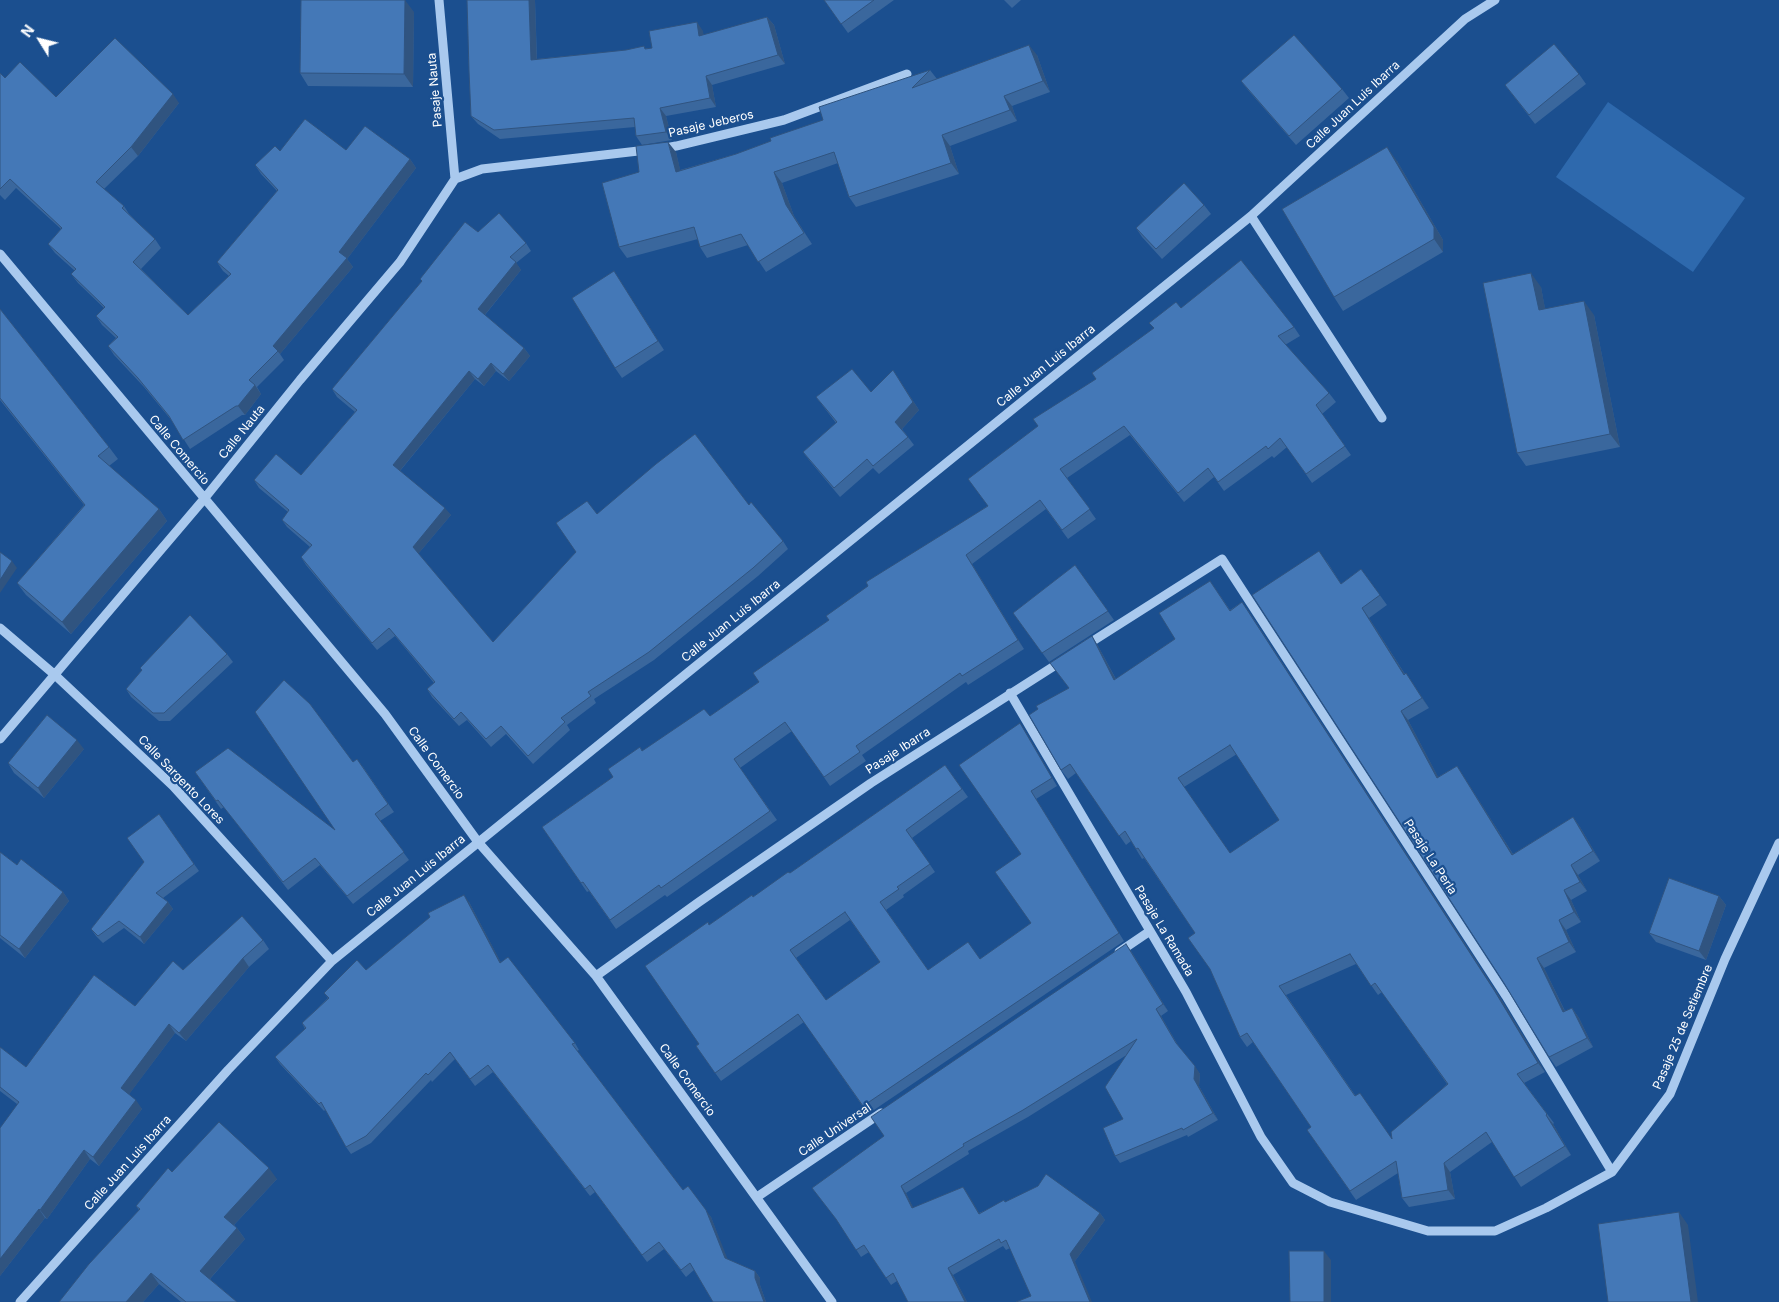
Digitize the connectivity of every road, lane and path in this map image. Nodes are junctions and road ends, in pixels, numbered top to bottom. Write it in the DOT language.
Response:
graph roads {
  1 [pos="439,0"];
  2 [pos="1495,0"];
  3 [pos="907,74"];
  4 [pos="455,179"];
  5 [pos="1251,216"];
  6 [pos="0,254"];
  7 [pos="1382,418"];
  8 [pos="204,499"];
  9 [pos="1222,559"];
  10 [pos="0,628"];
  11 [pos="55,675"];
  12 [pos="1010,693"];
  13 [pos="0,739"];
  14 [pos="478,842"];
  15 [pos="1779,843"];
  16 [pos="1150,931"];
  17 [pos="1109,959"];
  18 [pos="332,961"];
  19 [pos="596,976"];
  20 [pos="888,1109"];
  21 [pos="1612,1172"];
  22 [pos="1292,1183"];
  23 [pos="756,1197"];
  24 [pos="20,1302"];
  25 [pos="832,1302"];
  1 -- 4 [label="street, Pasaje Nauta"];
  2 -- 5 [label="street, Calle Juan Luis Ibarra"];
  3 -- 4 [label="street, Pasaje Jeberos"];
  4 -- 8 [label="street, Calle Nauta"];
  5 -- 7 [label="street"];
  5 -- 14 [label="street, Calle Juan Luis Ibarra"];
  6 -- 8 [label="street, Calle Comercio"];
  8 -- 11 [label="street, Calle Nauta"];
  8 -- 14 [label="street, Calle Comercio"];
  9 -- 12 [label="street, Pasaje Ibarra"];
  9 -- 21 [label="street, Pasaje La Perla"];
  10 -- 11 [label="street, Calle Sargento Lores"];
  11 -- 13 [label="street, Calle Nauta"];
  11 -- 18 [label="street, Calle Sargento Lores"];
  12 -- 16 [label="street, Pasaje La Ramada"];
  12 -- 19 [label="street, Pasaje Ibarra"];
  14 -- 18 [label="street, Calle Juan Luis Ibarra"];
  14 -- 19 [label="street, Calle Comercio"];
  15 -- 21 [label="street, Pasaje 25 de Setiembre"];
  16 -- 17 [label="street"];
  16 -- 22 [label="street, Pasaje La Ramada"];
  18 -- 24 [label="street, Calle Juan Luis Ibarra"];
  19 -- 23 [label="street, Calle Comercio"];
  20 -- 23 [label="street, Calle Universal"];
  21 -- 22 [label="street, Pasaje 25 de Setiembre"];
  23 -- 25 [label="street, Calle Comercio"];
}
